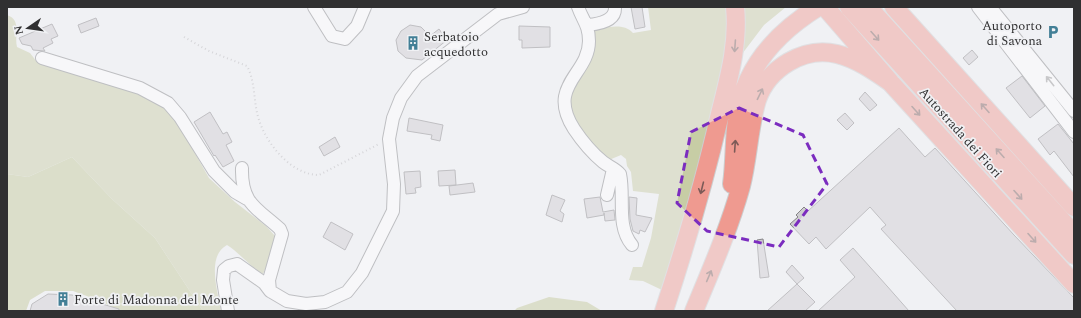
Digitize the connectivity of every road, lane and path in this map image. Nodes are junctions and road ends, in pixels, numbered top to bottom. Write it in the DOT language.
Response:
graph roads {
  1 [pos="314,7"];
  2 [pos="365,7"];
  3 [pos="523,7"];
  4 [pos="578,7"];
  5 [pos="615,7"];
  6 [pos="734,7"];
  7 [pos="797,7"];
  8 [pos="818,7"];
  9 [pos="825,7"];
  10 [pos="849,7"];
  11 [pos="868,7"];
  12 [pos="894,7"];
  13 [pos="978,7"];
  14 [pos="986,7"];
  15 [pos="990,7"];
  16 [pos="497,10"];
  17 [pos="588,25"];
  18 [pos="998,34"];
  19 [pos="184,37"];
  20 [pos="42,58"];
  21 [pos="890,82"];
  22 [pos="1074,112"];
  23 [pos="1074,132"];
  24 [pos="389,139"];
  25 [pos="712,150"];
  26 [pos="242,168"];
  27 [pos="613,169"];
  28 [pos="1058,189"];
  29 [pos="607,195"];
  30 [pos="247,199"];
  31 [pos="1074,203"];
  32 [pos="1074,207"];
  33 [pos="1074,234"];
  34 [pos="723,240"];
  35 [pos="632,245"];
  36 [pos="1074,255"];
  37 [pos="1074,284"];
  38 [pos="270,291"];
  39 [pos="286,306"];
  40 [pos="228,311"];
  41 [pos="664,311"];
  42 [pos="694,311"];
  1 -- 2 [label="street"];
  3 -- 16 [label="street"];
  4 -- 17 [label="street"];
  5 -- 17 [label="street"];
  6 -- 25 [label="highway, one-way"];
  7 -- 25 [label="highway"];
  34 -- 8 [label="highway, one-way"];
  9 -- 21 [label="highway"];
  10 -- 36 [label="highway, Autostrada dei Fiori, one-way"];
  33 -- 11 [label="highway, Autostrada dei Fiori, one-way"];
  28 -- 12 [label="highway, one-way"];
  13 -- 18 [label="street"];
  14 -- 18 [label="street"];
  22 -- 15 [label="street, one-way"];
  16 -- 24 [label="street"];
  17 -- 27 [label="street"];
  18 -- 23 [label="street"];
  19 -- 24 [label="path"];
  20 -- 30 [label="street"];
  34 -- 21 [label="highway, one-way"];
  21 -- 37 [label="highway, one-way"];
  24 -- 39 [label="street"];
  25 -- 41 [label="highway, one-way"];
  26 -- 30 [label="street"];
  27 -- 29 [label="street"];
  27 -- 35 [label="street"];
  28 -- 31 [label="highway"];
  28 -- 32 [label="highway"];
  30 -- 38 [label="street"];
  42 -- 34 [label="highway, one-way"];
  38 -- 39 [label="street"];
  38 -- 40 [label="street"];
}
